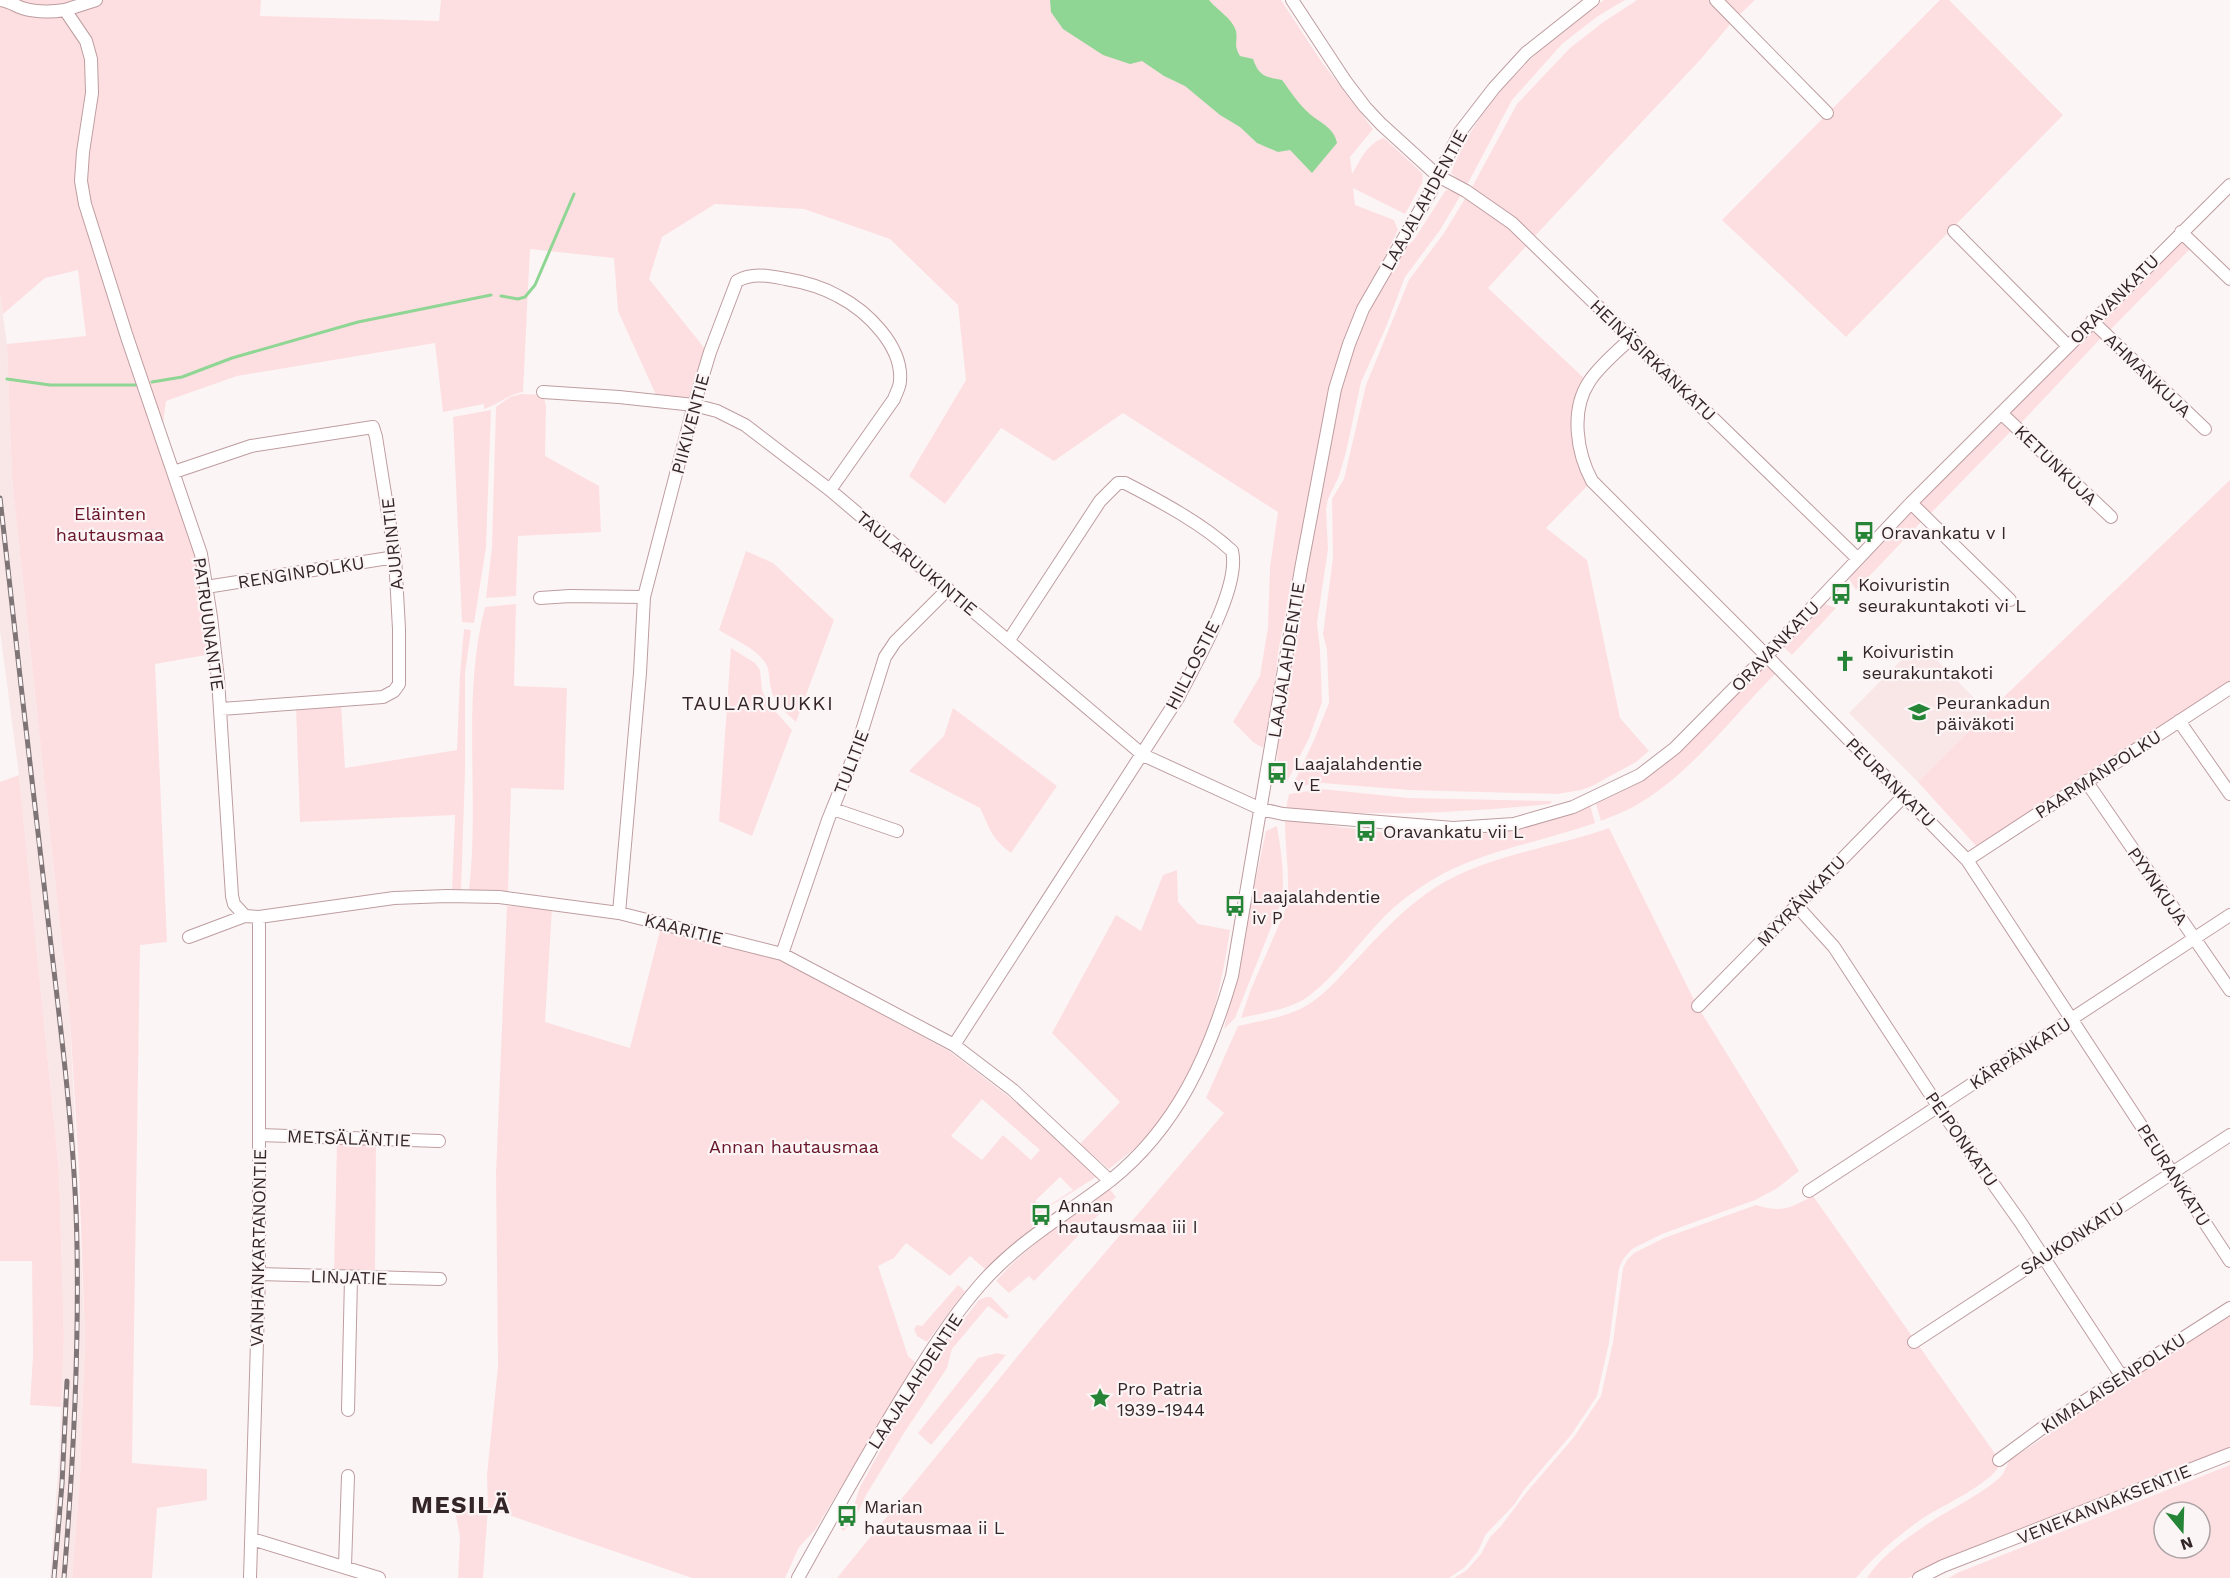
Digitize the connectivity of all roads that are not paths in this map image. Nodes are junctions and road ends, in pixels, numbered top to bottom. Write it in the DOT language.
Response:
graph roads {
  1 [pos="0,0"];
  2 [pos="96,0"];
  3 [pos="1292,0"];
  4 [pos="1593,0"];
  5 [pos="1716,0"];
  6 [pos="65,10"];
  7 [pos="1827,113"];
  8 [pos="1438,176"];
  9 [pos="2230,185"];
  10 [pos="1954,231"];
  11 [pos="2181,232"];
  12 [pos="2230,279"];
  13 [pos="2092,321"];
  14 [pos="1631,338"];
  15 [pos="2068,346"];
  16 [pos="543,392"];
  17 [pos="694,405"];
  18 [pos="2001,413"];
  19 [pos="2205,429"];
  20 [pos="174,472"];
  21 [pos="830,490"];
  22 [pos="1911,503"];
  23 [pos="2111,517"];
  24 [pos="395,557"];
  25 [pos="1858,559"];
  26 [pos="206,587"];
  27 [pos="948,589"];
  28 [pos="644,597"];
  29 [pos="540,598"];
  30 [pos="2010,600"];
  31 [pos="1009,640"];
  32 [pos="1766,656"];
  33 [pos="2230,688"];
  34 [pos="221,709"];
  35 [pos="2179,721"];
  36 [pos="1143,755"];
  37 [pos="2085,781"];
  38 [pos="2230,794"];
  39 [pos="1904,796"];
  40 [pos="833,809"];
  41 [pos="1261,809"];
  42 [pos="897,831"];
  43 [pos="1967,860"];
  44 [pos="1796,905"];
  45 [pos="619,913"];
  46 [pos="2230,915"];
  47 [pos="245,916"];
  48 [pos="259,917"];
  49 [pos="189,936"];
  50 [pos="2194,938"];
  51 [pos="782,954"];
  52 [pos="2230,990"];
  53 [pos="1698,1006"];
  54 [pos="2072,1019"];
  55 [pos="954,1045"];
  56 [pos="1938,1106"];
  57 [pos="259,1135"];
  58 [pos="2230,1135"];
  59 [pos="439,1141"];
  60 [pos="2173,1172"];
  61 [pos="1110,1181"];
  62 [pos="1809,1191"];
  63 [pos="2043,1257"];
  64 [pos="2230,1261"];
  65 [pos="259,1274"];
  66 [pos="351,1278"];
  67 [pos="440,1279"];
  68 [pos="2230,1308"];
  69 [pos="1914,1342"];
  70 [pos="2122,1377"];
  71 [pos="348,1410"];
  72 [pos="2230,1454"];
  73 [pos="1998,1460"];
  74 [pos="348,1476"];
  75 [pos="252,1539"];
  76 [pos="1978,1554"];
  77 [pos="345,1566"];
  78 [pos="250,1578"];
  79 [pos="380,1578"];
  80 [pos="798,1578"];
  81 [pos="1919,1578"];
  82 [pos="1935,1578"];
  1 -- 6 [label="street"];
  2 -- 6 [label="street"];
  3 -- 8 [label="street, HEINÄSIRKANKATU"];
  4 -- 8 [label="street, LAAJALAHDENTIE"];
  5 -- 7 [label="street"];
  6 -- 20 [label="street, PATRUUNANTIE"];
  8 -- 14 [label="street, HEINÄSIRKANKATU"];
  8 -- 41 [label="street, LAAJALAHDENTIE"];
  9 -- 11 [label="street, ORAVANKATU"];
  10 -- 15 [label="street"];
  11 -- 12 [label="street"];
  11 -- 13 [label="street, ORAVANKATU"];
  13 -- 15 [label="street, ORAVANKATU"];
  13 -- 19 [label="street, AHMANKUJA"];
  14 -- 25 [label="street, HEINÄSIRKANKATU"];
  14 -- 32 [label="street, PEURANKATU"];
  15 -- 18 [label="street, ORAVANKATU"];
  16 -- 17 [label="street, TAULARUUKINTIE"];
  17 -- 21 [label="street, TAULARUUKINTIE"];
  17 -- 21 [label="street, PIIKIVENTIE"];
  17 -- 28 [label="street, PIIKIVENTIE"];
  18 -- 22 [label="street, ORAVANKATU"];
  18 -- 23 [label="street, KETUNKUJA"];
  20 -- 24 [label="street, AJURINTIE"];
  20 -- 26 [label="street, PATRUUNANTIE"];
  21 -- 27 [label="street, TAULARUUKINTIE"];
  22 -- 25 [label="street, ORAVANKATU"];
  22 -- 30 [label="street"];
  24 -- 26 [label="street, RENGINPOLKU"];
  24 -- 34 [label="street, AJURINTIE"];
  25 -- 32 [label="street, ORAVANKATU"];
  26 -- 34 [label="street, PATRUUNANTIE"];
  27 -- 31 [label="street, TAULARUUKINTIE"];
  27 -- 40 [label="street, TULITIE"];
  28 -- 29 [label="street"];
  28 -- 45 [label="street, PIIKIVENTIE"];
  31 -- 36 [label="street, TAULARUUKINTIE"];
  31 -- 36 [label="street, HIILLOSTIE"];
  32 -- 39 [label="street, PEURANKATU"];
  32 -- 41 [label="street, ORAVANKATU"];
  33 -- 35 [label="street, PAARMANPOLKU"];
  34 -- 47 [label="street, PATRUUNANTIE"];
  35 -- 37 [label="street, PAARMANPOLKU"];
  35 -- 38 [label="street"];
  36 -- 41 [label="street, TAULARUUKINTIE"];
  36 -- 55 [label="street, HIILLOSTIE"];
  37 -- 43 [label="street, PAARMANPOLKU"];
  37 -- 50 [label="street, PYYNKUJA"];
  39 -- 43 [label="street, PEURANKATU"];
  39 -- 44 [label="street, MYYRÄNKATU"];
  40 -- 42 [label="street"];
  40 -- 51 [label="street, TULITIE"];
  41 -- 61 [label="street, LAAJALAHDENTIE"];
  43 -- 54 [label="street, PEURANKATU"];
  44 -- 53 [label="street, MYYRÄNKATU"];
  44 -- 56 [label="street, PEIPONKATU"];
  45 -- 48 [label="street, KAARITIE"];
  45 -- 51 [label="street, KAARITIE"];
  46 -- 50 [label="street, KÄRPÄNKATU"];
  47 -- 48 [label="street, KAARITIE"];
  47 -- 49 [label="street, KAARITIE"];
  48 -- 57 [label="street, VANHANKARTANONTIE"];
  50 -- 52 [label="street, PYYNKUJA"];
  50 -- 54 [label="street, KÄRPÄNKATU"];
  51 -- 55 [label="street, KAARITIE"];
  54 -- 56 [label="street, KÄRPÄNKATU"];
  54 -- 60 [label="street, PEURANKATU"];
  55 -- 61 [label="street, KAARITIE"];
  56 -- 62 [label="street, KÄRPÄNKATU"];
  56 -- 63 [label="street, PEIPONKATU"];
  57 -- 59 [label="street, METSÄLÄNTIE"];
  57 -- 65 [label="street, VANHANKARTANONTIE"];
  58 -- 60 [label="street, SAUKONKATU"];
  60 -- 63 [label="street, SAUKONKATU"];
  60 -- 64 [label="street, PEURANKATU"];
  61 -- 80 [label="street, LAAJALAHDENTIE"];
  63 -- 69 [label="street, SAUKONKATU"];
  63 -- 70 [label="street, PEIPONKATU"];
  65 -- 66 [label="street, LINJATIE"];
  65 -- 75 [label="street, VANHANKARTANONTIE"];
  66 -- 67 [label="street, LINJATIE"];
  66 -- 71 [label="street"];
  68 -- 70 [label="street, KIMALAISENPOLKU"];
  70 -- 73 [label="street, KIMALAISENPOLKU"];
  72 -- 76 [label="street, VENEKANNAKSENTIE"];
  74 -- 77 [label="street"];
  75 -- 77 [label="street"];
  75 -- 78 [label="street, VANHANKARTANONTIE"];
  76 -- 81 [label="street, VENEKANNAKSENTIE"];
  76 -- 82 [label="street, VENEKANNAKSENTIE"];
  77 -- 79 [label="street"];
}
